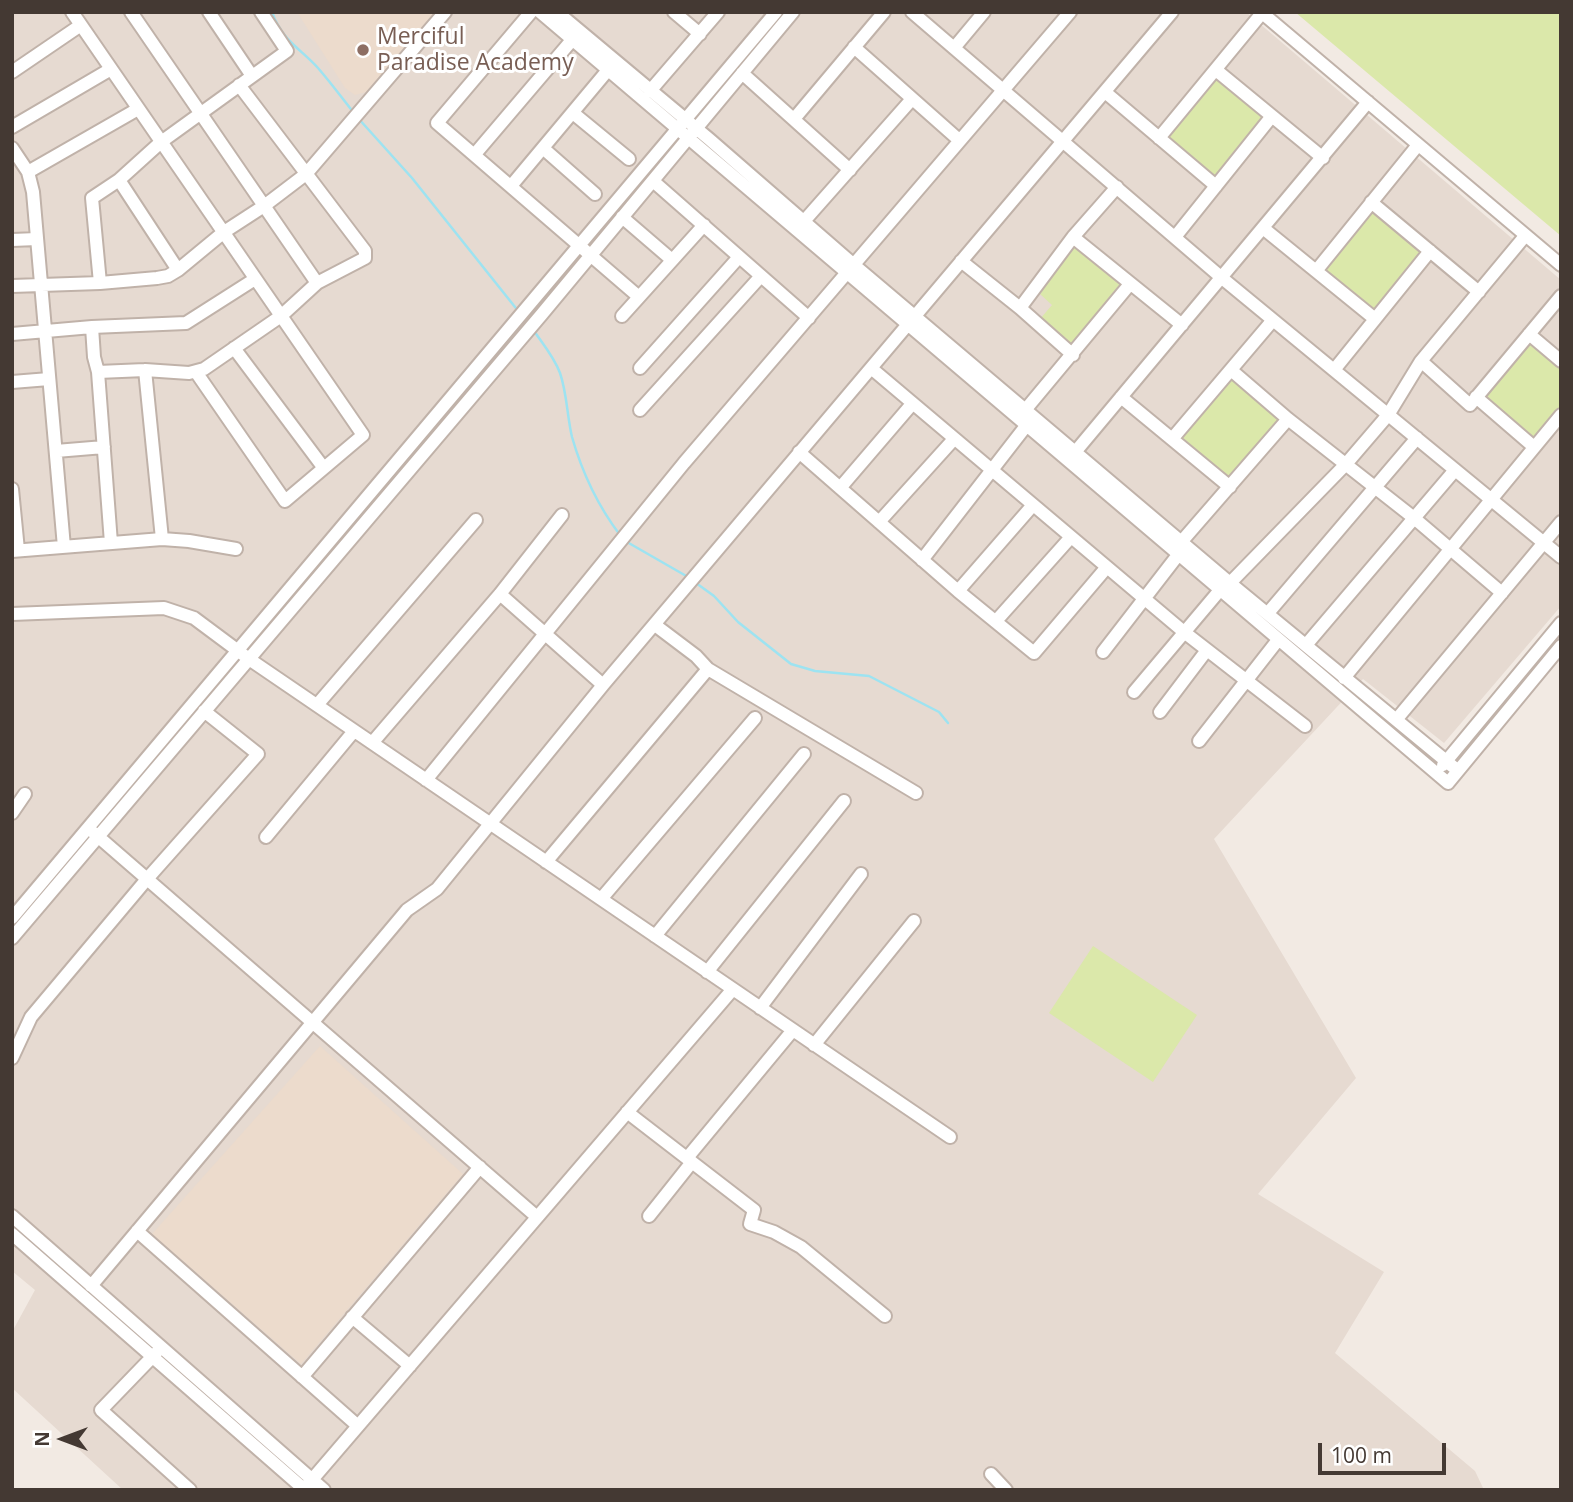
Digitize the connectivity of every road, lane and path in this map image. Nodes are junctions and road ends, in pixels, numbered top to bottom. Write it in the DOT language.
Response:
graph roads {
  1 [pos="72,12"];
  2 [pos="131,12"];
  3 [pos="209,12"];
  4 [pos="261,12"];
  5 [pos="445,12"];
  6 [pos="531,12"];
  7 [pos="540,12"];
  8 [pos="557,12"];
  9 [pos="674,12"];
  10 [pos="718,12"];
  11 [pos="776,12"];
  12 [pos="793,12"];
  13 [pos="884,12"];
  14 [pos="912,12"];
  15 [pos="984,12"];
  16 [pos="1070,12"];
  17 [pos="1172,12"];
  18 [pos="1262,13"];
  19 [pos="81,25"];
  20 [pos="700,34"];
  21 [pos="572,40"];
  22 [pos="854,47"];
  23 [pos="954,48"];
  24 [pos="111,69"];
  25 [pos="608,70"];
  26 [pos="1216,70"];
  27 [pos="12,72"];
  28 [pos="742,73"];
  29 [pos="252,76"];
  30 [pos="239,85"];
  31 [pos="1004,90"];
  32 [pos="650,92"];
  33 [pos="1105,92"];
  34 [pos="912,99"];
  35 [pos="1368,102"];
  36 [pos="138,109"];
  37 [pos="573,113"];
  38 [pos="200,114"];
  39 [pos="1272,116"];
  40 [pos="794,119"];
  41 [pos="691,124"];
  42 [pos="12,127"];
  43 [pos="682,135"];
  44 [pos="1159,138"];
  45 [pos="959,140"];
  46 [pos="1063,141"];
  47 [pos="161,142"];
  48 [pos="1418,145"];
  49 [pos="12,148"];
  50 [pos="544,149"];
  51 [pos="475,154"];
  52 [pos="629,159"];
  53 [pos="1323,159"];
  54 [pos="850,170"];
  55 [pos="28,172"];
  56 [pos="306,174"];
  57 [pos="119,180"];
  58 [pos="653,181"];
  59 [pos="512,186"];
  60 [pos="1216,186"];
  61 [pos="1117,187"];
  62 [pos="595,194"];
  63 [pos="1371,202"];
  64 [pos="264,206"];
  65 [pos="622,217"];
  66 [pos="805,220"];
  67 [pos="704,225"];
  68 [pos="1263,228"];
  69 [pos="223,232"];
  70 [pos="1525,236"];
  71 [pos="1073,237"];
  72 [pos="1175,237"];
  73 [pos="37,239"];
  74 [pos="12,240"];
  75 [pos="580,246"];
  76 [pos="1430,251"];
  77 [pos="591,255"];
  78 [pos="740,257"];
  79 [pos="672,260"];
  80 [pos="961,261"];
  81 [pos="1561,265"];
  82 [pos="850,268"];
  83 [pos="178,271"];
  84 [pos="1316,271"];
  85 [pos="761,276"];
  86 [pos="1222,278"];
  87 [pos="256,279"];
  88 [pos="100,283"];
  89 [pos="317,283"];
  90 [pos="41,284"];
  91 [pos="1130,285"];
  92 [pos="12,286"];
  93 [pos="1479,292"];
  94 [pos="1561,296"];
  95 [pos="639,297"];
  96 [pos="1020,308"];
  97 [pos="281,316"];
  98 [pos="622,316"];
  99 [pos="809,318"];
  100 [pos="1375,319"];
  101 [pos="1273,320"];
  102 [pos="912,321"];
  103 [pos="1182,325"];
  104 [pos="92,327"];
  105 [pos="45,331"];
  106 [pos="12,334"];
  107 [pos="1529,334"];
  108 [pos="234,348"];
  109 [pos="1073,355"];
  110 [pos="1421,361"];
  111 [pos="1561,361"];
  112 [pos="640,368"];
  113 [pos="870,368"];
  114 [pos="145,370"];
  115 [pos="1231,370"];
  116 [pos="1334,370"];
  117 [pos="98,372"];
  118 [pos="196,372"];
  119 [pos="49,379"];
  120 [pos="12,382"];
  121 [pos="1121,397"];
  122 [pos="1476,397"];
  123 [pos="912,404"];
  124 [pos="1026,409"];
  125 [pos="640,410"];
  126 [pos="1388,415"];
  127 [pos="1561,415"];
  128 [pos="1288,419"];
  129 [pos="1026,426"];
  130 [pos="1417,438"];
  131 [pos="954,439"];
  132 [pos="1172,439"];
  133 [pos="104,447"];
  134 [pos="1534,447"];
  135 [pos="56,451"];
  136 [pos="799,452"];
  137 [pos="1076,452"];
  138 [pos="1346,464"];
  139 [pos="323,467"];
  140 [pos="992,470"];
  141 [pos="1455,470"];
  142 [pos="1230,487"];
  143 [pos="1375,487"];
  144 [pos="840,488"];
  145 [pos="12,489"];
  146 [pos="1491,499"];
  147 [pos="1033,505"];
  148 [pos="562,515"];
  149 [pos="1414,518"];
  150 [pos="475,520"];
  151 [pos="879,522"];
  152 [pos="1561,522"];
  153 [pos="1071,537"];
  154 [pos="162,539"];
  155 [pos="1182,541"];
  156 [pos="111,543"];
  157 [pos="1543,543"];
  158 [pos="64,547"];
  159 [pos="236,549"];
  160 [pos="1450,549"];
  161 [pos="15,551"];
  162 [pos="1178,555"];
  163 [pos="1561,557"];
  164 [pos="922,560"];
  165 [pos="1107,568"];
  166 [pos="1225,587"];
  167 [pos="958,591"];
  168 [pos="1502,593"];
  169 [pos="499,594"];
  170 [pos="1144,599"];
  171 [pos="1268,613"];
  172 [pos="12,614"];
  173 [pos="996,621"];
  174 [pos="1561,623"];
  175 [pos="655,625"];
  176 [pos="1184,632"];
  177 [pos="544,634"];
  178 [pos="1278,640"];
  179 [pos="1306,645"];
  180 [pos="1561,646"];
  181 [pos="1207,650"];
  182 [pos="1103,652"];
  183 [pos="244,654"];
  184 [pos="708,669"];
  185 [pos="1344,678"];
  186 [pos="1245,679"];
  187 [pos="603,685"];
  188 [pos="1134,692"];
  189 [pos="317,705"];
  190 [pos="204,712"];
  191 [pos="1160,712"];
  192 [pos="755,718"];
  193 [pos="1396,720"];
  194 [pos="1306,726"];
  195 [pos="354,730"];
  196 [pos="1199,741"];
  197 [pos="372,743"];
  198 [pos="804,754"];
  199 [pos="1446,761"];
  200 [pos="1457,770"];
  201 [pos="1436,773"];
  202 [pos="426,780"];
  203 [pos="916,793"];
  204 [pos="25,794"];
  205 [pos="844,801"];
  206 [pos="12,813"];
  207 [pos="491,824"];
  208 [pos="94,832"];
  209 [pos="266,837"];
  210 [pos="546,862"];
  211 [pos="861,874"];
  212 [pos="147,879"];
  213 [pos="601,899"];
  214 [pos="12,918"];
  215 [pos="914,921"];
  216 [pos="654,936"];
  217 [pos="12,938"];
  218 [pos="707,972"];
  219 [pos="733,989"];
  220 [pos="760,1008"];
  221 [pos="313,1022"];
  222 [pos="793,1030"];
  223 [pos="814,1045"];
  224 [pos="12,1058"];
  225 [pos="627,1112"];
  226 [pos="950,1137"];
  227 [pos="690,1161"];
  228 [pos="480,1167"];
  229 [pos="12,1216"];
  230 [pos="649,1216"];
  231 [pos="537,1217"];
  232 [pos="137,1231"];
  233 [pos="12,1234"];
  234 [pos="90,1286"];
  235 [pos="885,1315"];
  236 [pos="352,1317"];
  237 [pos="157,1352"];
  238 [pos="410,1366"];
  239 [pos="302,1377"];
  240 [pos="358,1426"];
  241 [pos="991,1474"];
  242 [pos="307,1486"];
  243 [pos="190,1490"];
  244 [pos="324,1490"];
  245 [pos="1006,1490"];
  1 -- 19 [label="street"];
  2 -- 38 [label="street"];
  3 -- 29 [label="street"];
  4 -- 29 [label="street"];
  5 -- 56 [label="street"];
  6 -- 51 [label="street"];
  7 -- 21 [label="street"];
  8 -- 32 [label="street"];
  9 -- 20 [label="street"];
  10 -- 20 [label="street"];
  11 -- 41 [label="street"];
  12 -- 28 [label="street"];
  13 -- 22 [label="street"];
  14 -- 23 [label="street"];
  15 -- 23 [label="street"];
  16 -- 31 [label="street"];
  17 -- 33 [label="street"];
  18 -- 26 [label="street"];
  18 -- 35 [label="street"];
  19 -- 24 [label="street"];
  19 -- 27 [label="street"];
  20 -- 32 [label="street"];
  21 -- 25 [label="street"];
  21 -- 51 [label="street"];
  22 -- 34 [label="street"];
  22 -- 40 [label="street"];
  23 -- 31 [label="street"];
  24 -- 36 [label="street"];
  24 -- 42 [label="street"];
  25 -- 37 [label="street"];
  25 -- 43 [label="street"];
  26 -- 39 [label="street"];
  26 -- 44 [label="street"];
  28 -- 40 [label="street"];
  28 -- 41 [label="street"];
  29 -- 30 [label="street"];
  30 -- 38 [label="street"];
  30 -- 56 [label="street"];
  31 -- 45 [label="street"];
  31 -- 46 [label="street"];
  32 -- 41 [label="street"];
  33 -- 44 [label="street"];
  33 -- 46 [label="street"];
  34 -- 45 [label="street"];
  34 -- 54 [label="street"];
  35 -- 48 [label="street"];
  35 -- 53 [label="street"];
  36 -- 47 [label="street"];
  36 -- 55 [label="street"];
  37 -- 50 [label="street"];
  37 -- 52 [label="street"];
  38 -- 47 [label="street"];
  38 -- 64 [label="street"];
  39 -- 53 [label="street"];
  39 -- 60 [label="street"];
  40 -- 54 [label="street"];
  41 -- 43 [label="street"];
  41 -- 66 [label="street"];
  43 -- 58 [label="street"];
  43 -- 75 [label="street"];
  43 -- 82 [label="street"];
  44 -- 60 [label="street"];
  45 -- 82 [label="street"];
  46 -- 61 [label="street"];
  46 -- 80 [label="street"];
  47 -- 57 [label="street"];
  47 -- 69 [label="street"];
  48 -- 63 [label="street"];
  48 -- 70 [label="street"];
  49 -- 55 [label="street"];
  50 -- 59 [label="street"];
  50 -- 62 [label="street"];
  51 -- 59 [label="street"];
  53 -- 68 [label="street"];
  54 -- 66 [label="street"];
  55 -- 73 [label="street"];
  56 -- 64 [label="street"];
  56 -- 89 [label="street"];
  57 -- 83 [label="street"];
  57 -- 88 [label="street"];
  58 -- 65 [label="street"];
  58 -- 67 [label="street"];
  59 -- 75 [label="street"];
  60 -- 72 [label="street"];
  61 -- 71 [label="street"];
  61 -- 72 [label="street"];
  63 -- 76 [label="street"];
  63 -- 84 [label="street"];
  64 -- 69 [label="street"];
  64 -- 89 [label="street"];
  65 -- 77 [label="street"];
  65 -- 79 [label="street"];
  66 -- 82 [label="street"];
  67 -- 78 [label="street"];
  67 -- 79 [label="street"];
  68 -- 84 [label="street"];
  68 -- 86 [label="street"];
  69 -- 83 [label="street"];
  69 -- 87 [label="street"];
  70 -- 81 [label="street"];
  70 -- 93 [label="street"];
  71 -- 91 [label="street"];
  71 -- 96 [label="street"];
  72 -- 86 [label="street"];
  73 -- 74 [label="street"];
  73 -- 90 [label="street"];
  75 -- 77 [label="street"];
  75 -- 183 [label="street"];
  76 -- 93 [label="street"];
  76 -- 100 [label="street"];
  77 -- 95 [label="street"];
  77 -- 183 [label="street"];
  78 -- 85 [label="street"];
  78 -- 112 [label="street"];
  79 -- 95 [label="street"];
  80 -- 96 [label="street"];
  80 -- 102 [label="street"];
  82 -- 99 [label="street"];
  82 -- 102 [label="street"];
  83 -- 88 [label="street"];
  84 -- 100 [label="street"];
  85 -- 99 [label="street"];
  85 -- 125 [label="street"];
  86 -- 101 [label="street"];
  86 -- 103 [label="street"];
  87 -- 97 [label="street"];
  87 -- 104 [label="street"];
  88 -- 90 [label="street"];
  89 -- 97 [label="street"];
  90 -- 92 [label="street"];
  90 -- 105 [label="street"];
  91 -- 103 [label="street"];
  91 -- 109 [label="street"];
  93 -- 110 [label="street"];
  94 -- 107 [label="street"];
  95 -- 98 [label="street"];
  96 -- 109 [label="street"];
  97 -- 108 [label="street"];
  97 -- 139 [label="street"];
  99 -- 177 [label="street"];
  100 -- 116 [label="street"];
  101 -- 115 [label="street"];
  101 -- 116 [label="street"];
  102 -- 113 [label="street"];
  102 -- 124 [label="street"];
  102 -- 129 [label="street"];
  103 -- 121 [label="street"];
  104 -- 105 [label="street"];
  104 -- 117 [label="street"];
  105 -- 106 [label="street"];
  105 -- 119 [label="street"];
  107 -- 111 [label="street"];
  107 -- 122 [label="street"];
  108 -- 118 [label="street"];
  108 -- 139 [label="street"];
  109 -- 124 [label="street"];
  110 -- 122 [label="street"];
  110 -- 126 [label="street"];
  113 -- 123 [label="street"];
  113 -- 136 [label="street"];
  114 -- 117 [label="street"];
  114 -- 118 [label="street"];
  114 -- 154 [label="street"];
  115 -- 128 [label="street"];
  115 -- 132 [label="street"];
  116 -- 126 [label="street"];
  117 -- 133 [label="street"];
  118 -- 139 [label="street"];
  119 -- 120 [label="street"];
  119 -- 135 [label="street"];
  121 -- 132 [label="street"];
  121 -- 137 [label="street"];
  122 -- 134 [label="street"];
  123 -- 131 [label="street"];
  123 -- 144 [label="street"];
  124 -- 137 [label="street"];
  126 -- 130 [label="street"];
  126 -- 138 [label="street"];
  127 -- 134 [label="street"];
  128 -- 138 [label="street"];
  128 -- 142 [label="street"];
  129 -- 140 [label="street"];
  129 -- 162 [label="street"];
  130 -- 141 [label="street"];
  130 -- 143 [label="street"];
  131 -- 140 [label="street"];
  131 -- 151 [label="street"];
  132 -- 142 [label="street"];
  133 -- 135 [label="street"];
  133 -- 156 [label="street"];
  134 -- 146 [label="street"];
  135 -- 158 [label="street"];
  136 -- 144 [label="street"];
  136 -- 175 [label="street"];
  137 -- 155 [label="street"];
  138 -- 143 [label="street"];
  138 -- 166 [label="street"];
  140 -- 147 [label="street"];
  140 -- 164 [label="street"];
  141 -- 146 [label="street"];
  141 -- 149 [label="street"];
  142 -- 155 [label="street"];
  143 -- 149 [label="street"];
  143 -- 171 [label="street"];
  144 -- 151 [label="street"];
  145 -- 161 [label="street"];
  146 -- 157 [label="street"];
  146 -- 160 [label="street"];
  147 -- 153 [label="street"];
  147 -- 167 [label="street"];
  148 -- 169 [label="street"];
  149 -- 160 [label="street"];
  149 -- 179 [label="street"];
  150 -- 189 [label="street"];
  151 -- 164 [label="street"];
  152 -- 157 [label="street"];
  153 -- 165 [label="street"];
  153 -- 173 [label="street"];
  154 -- 156 [label="street"];
  154 -- 159 [label="street"];
  155 -- 166 [label="street"];
  156 -- 158 [label="street"];
  157 -- 163 [label="street"];
  157 -- 168 [label="street"];
  158 -- 161 [label="street"];
  160 -- 168 [label="street"];
  160 -- 185 [label="street"];
  162 -- 166 [label="street"];
  162 -- 170 [label="street"];
  164 -- 167 [label="street"];
  165 -- 170 [label="street"];
  165 -- 173 [label="street"];
  166 -- 171 [label="street"];
  166 -- 176 [label="street"];
  166 -- 178 [label="street"];
  167 -- 173 [label="street"];
  168 -- 193 [label="street"];
  169 -- 177 [label="street"];
  169 -- 197 [label="street"];
  170 -- 176 [label="street"];
  170 -- 182 [label="street"];
  171 -- 179 [label="street"];
  172 -- 183 [label="street"];
  174 -- 199 [label="street"];
  175 -- 184 [label="street"];
  175 -- 187 [label="street"];
  176 -- 181 [label="street"];
  176 -- 188 [label="street"];
  177 -- 187 [label="street"];
  177 -- 202 [label="street"];
  178 -- 186 [label="street"];
  178 -- 201 [label="street"];
  179 -- 185 [label="street"];
  180 -- 200 [label="street"];
  181 -- 186 [label="street"];
  181 -- 191 [label="street"];
  183 -- 189 [label="street"];
  183 -- 190 [label="street"];
  183 -- 208 [label="street"];
  184 -- 203 [label="street"];
  184 -- 210 [label="street"];
  185 -- 193 [label="street"];
  186 -- 194 [label="street"];
  186 -- 196 [label="street"];
  187 -- 207 [label="street"];
  189 -- 195 [label="street"];
  190 -- 208 [label="street"];
  190 -- 212 [label="street"];
  192 -- 213 [label="street"];
  193 -- 199 [label="street"];
  195 -- 197 [label="street"];
  195 -- 209 [label="street"];
  197 -- 202 [label="street"];
  198 -- 216 [label="street"];
  199 -- 200 [label="street"];
  199 -- 201 [label="street"];
  200 -- 201 [label="street"];
  202 -- 207 [label="street"];
  204 -- 206 [label="street"];
  205 -- 218 [label="street"];
  207 -- 210 [label="street"];
  207 -- 221 [label="street"];
  208 -- 212 [label="street"];
  208 -- 214 [label="street"];
  208 -- 217 [label="street"];
  210 -- 213 [label="street"];
  211 -- 220 [label="street"];
  212 -- 221 [label="street"];
  212 -- 224 [label="street"];
  213 -- 216 [label="street"];
  215 -- 223 [label="street"];
  216 -- 218 [label="street"];
  218 -- 219 [label="street"];
  219 -- 220 [label="street"];
  219 -- 225 [label="street"];
  220 -- 222 [label="street"];
  221 -- 228 [label="street"];
  221 -- 232 [label="street"];
  222 -- 223 [label="street"];
  222 -- 227 [label="street"];
  223 -- 226 [label="street"];
  225 -- 227 [label="street"];
  225 -- 231 [label="street"];
  227 -- 230 [label="street"];
  227 -- 235 [label="street"];
  228 -- 231 [label="street"];
  228 -- 236 [label="street"];
  229 -- 234 [label="street"];
  231 -- 238 [label="street"];
  232 -- 234 [label="street"];
  232 -- 239 [label="street"];
  233 -- 237 [label="street"];
  234 -- 237 [label="street"];
  236 -- 238 [label="street"];
  236 -- 239 [label="street"];
  237 -- 242 [label="street"];
  237 -- 243 [label="street"];
  238 -- 240 [label="street"];
  239 -- 240 [label="street"];
  240 -- 242 [label="street"];
  241 -- 245 [label="street"];
  242 -- 244 [label="street"];
}
